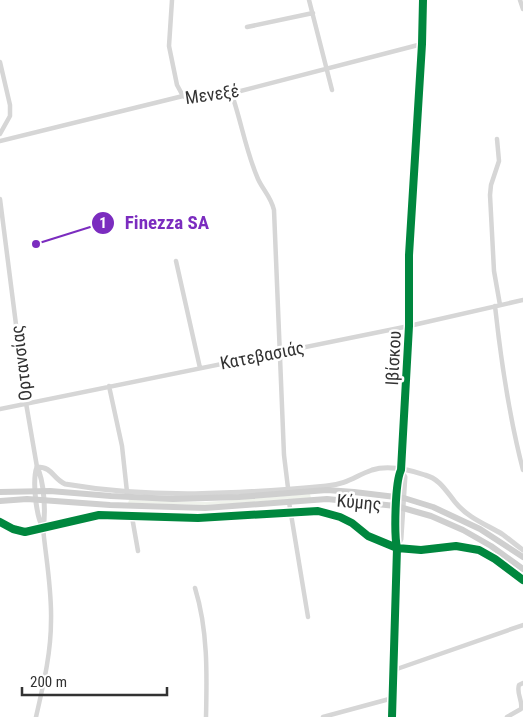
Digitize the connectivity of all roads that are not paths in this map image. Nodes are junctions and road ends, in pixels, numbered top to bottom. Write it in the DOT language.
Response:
graph roads {
  1 [pos="172,0"];
  2 [pos="309,0"];
  3 [pos="423,0"];
  4 [pos="520,0"];
  5 [pos="523,9"];
  6 [pos="313,13"];
  7 [pos="247,27"];
  8 [pos="422,44"];
  9 [pos="0,62"];
  10 [pos="326,68"];
  11 [pos="332,90"];
  12 [pos="228,94"];
  13 [pos="183,96"];
  14 [pos="0,134"];
  15 [pos="497,139"];
  16 [pos="0,140"];
  17 [pos="0,198"];
  18 [pos="176,261"];
  19 [pos="523,300"];
  20 [pos="497,305"];
  21 [pos="410,326"];
  22 [pos="281,352"];
  23 [pos="200,368"];
  24 [pos="109,386"];
  25 [pos="26,403"];
  26 [pos="0,409"];
  27 [pos="37,467"];
  28 [pos="401,470"];
  29 [pos="523,470"];
  30 [pos="288,488"];
  31 [pos="39,491"];
  32 [pos="0,492"];
  33 [pos="127,492"];
  34 [pos="400,498"];
  35 [pos="40,500"];
  36 [pos="0,501"];
  37 [pos="289,502"];
  38 [pos="400,507"];
  39 [pos="290,512"];
  40 [pos="132,517"];
  41 [pos="0,522"];
  42 [pos="43,528"];
  43 [pos="397,548"];
  44 [pos="523,550"];
  45 [pos="138,551"];
  46 [pos="523,557"];
  47 [pos="523,569"];
  48 [pos="523,580"];
  49 [pos="195,588"];
  50 [pos="308,617"];
  51 [pos="523,626"];
  52 [pos="394,670"];
  53 [pos="523,683"];
  54 [pos="393,698"];
  55 [pos="516,715"];
  56 [pos="330,716"];
  57 [pos="36,717"];
  58 [pos="206,717"];
  59 [pos="323,717"];
  60 [pos="392,717"];
  61 [pos="507,717"];
  1 -- 13 [label="street"];
  2 -- 6 [label="street"];
  3 -- 8 [label="street, Ιβίσκου"];
  4 -- 5 [label="street"];
  6 -- 7 [label="street"];
  6 -- 10 [label="street"];
  8 -- 10 [label="street, Μενεξέ"];
  8 -- 21 [label="street, Ιβίσκου"];
  9 -- 14 [label="street"];
  10 -- 11 [label="street"];
  10 -- 12 [label="street, Μενεξέ"];
  12 -- 13 [label="street, Μενεξέ"];
  12 -- 22 [label="street"];
  13 -- 16 [label="street, Μενεξέ"];
  15 -- 20 [label="street"];
  17 -- 25 [label="street, Ορτανσίας"];
  18 -- 23 [label="street"];
  19 -- 20 [label="street, Κατεβασιάς"];
  20 -- 21 [label="street, Κατεβασιάς"];
  20 -- 29 [label="street"];
  21 -- 22 [label="street, Κατεβασιάς"];
  21 -- 28 [label="street, Ιβίσκου"];
  22 -- 23 [label="street, Κατεβασιάς"];
  22 -- 30 [label="street"];
  23 -- 24 [label="street, Κατεβασιάς"];
  24 -- 25 [label="street, Κατεβασιάς"];
  24 -- 33 [label="street"];
  25 -- 26 [label="street, Κατεβασιάς"];
  25 -- 27 [label="street, Ορτανσίας"];
  27 -- 31 [label="street"];
  27 -- 33 [label="street"];
  28 -- 30 [label="street"];
  28 -- 34 [label="street, Ιβίσκου"];
  28 -- 44 [label="street"];
  30 -- 33 [label="street"];
  31 -- 32 [label="main road, Κύμης"];
  31 -- 34 [label="main road, Κύμης"];
  31 -- 35 [label="street"];
  34 -- 38 [label="street, Ιβίσκου"];
  34 -- 46 [label="main road, Κύμης"];
  35 -- 36 [label="main road, Κύμης"];
  35 -- 37 [label="main road, Κύμης"];
  35 -- 42 [label="street"];
  37 -- 38 [label="main road, Κύμης"];
  37 -- 39 [label="street"];
  38 -- 43 [label="street, Ιβίσκου"];
  38 -- 47 [label="main road, Κύμης"];
  39 -- 40 [label="street"];
  39 -- 43 [label="street"];
  39 -- 50 [label="street"];
  40 -- 42 [label="street"];
  40 -- 45 [label="street"];
  41 -- 42 [label="street"];
  42 -- 57 [label="street"];
  43 -- 48 [label="street"];
  43 -- 52 [label="street, Ιβίσκου"];
  49 -- 58 [label="street"];
  51 -- 52 [label="street"];
  52 -- 54 [label="street, Ιβίσκου"];
  53 -- 55 [label="street"];
  54 -- 56 [label="street"];
  54 -- 60 [label="street, Ιβίσκου"];
  55 -- 61 [label="street"];
  56 -- 59 [label="street"];
}
